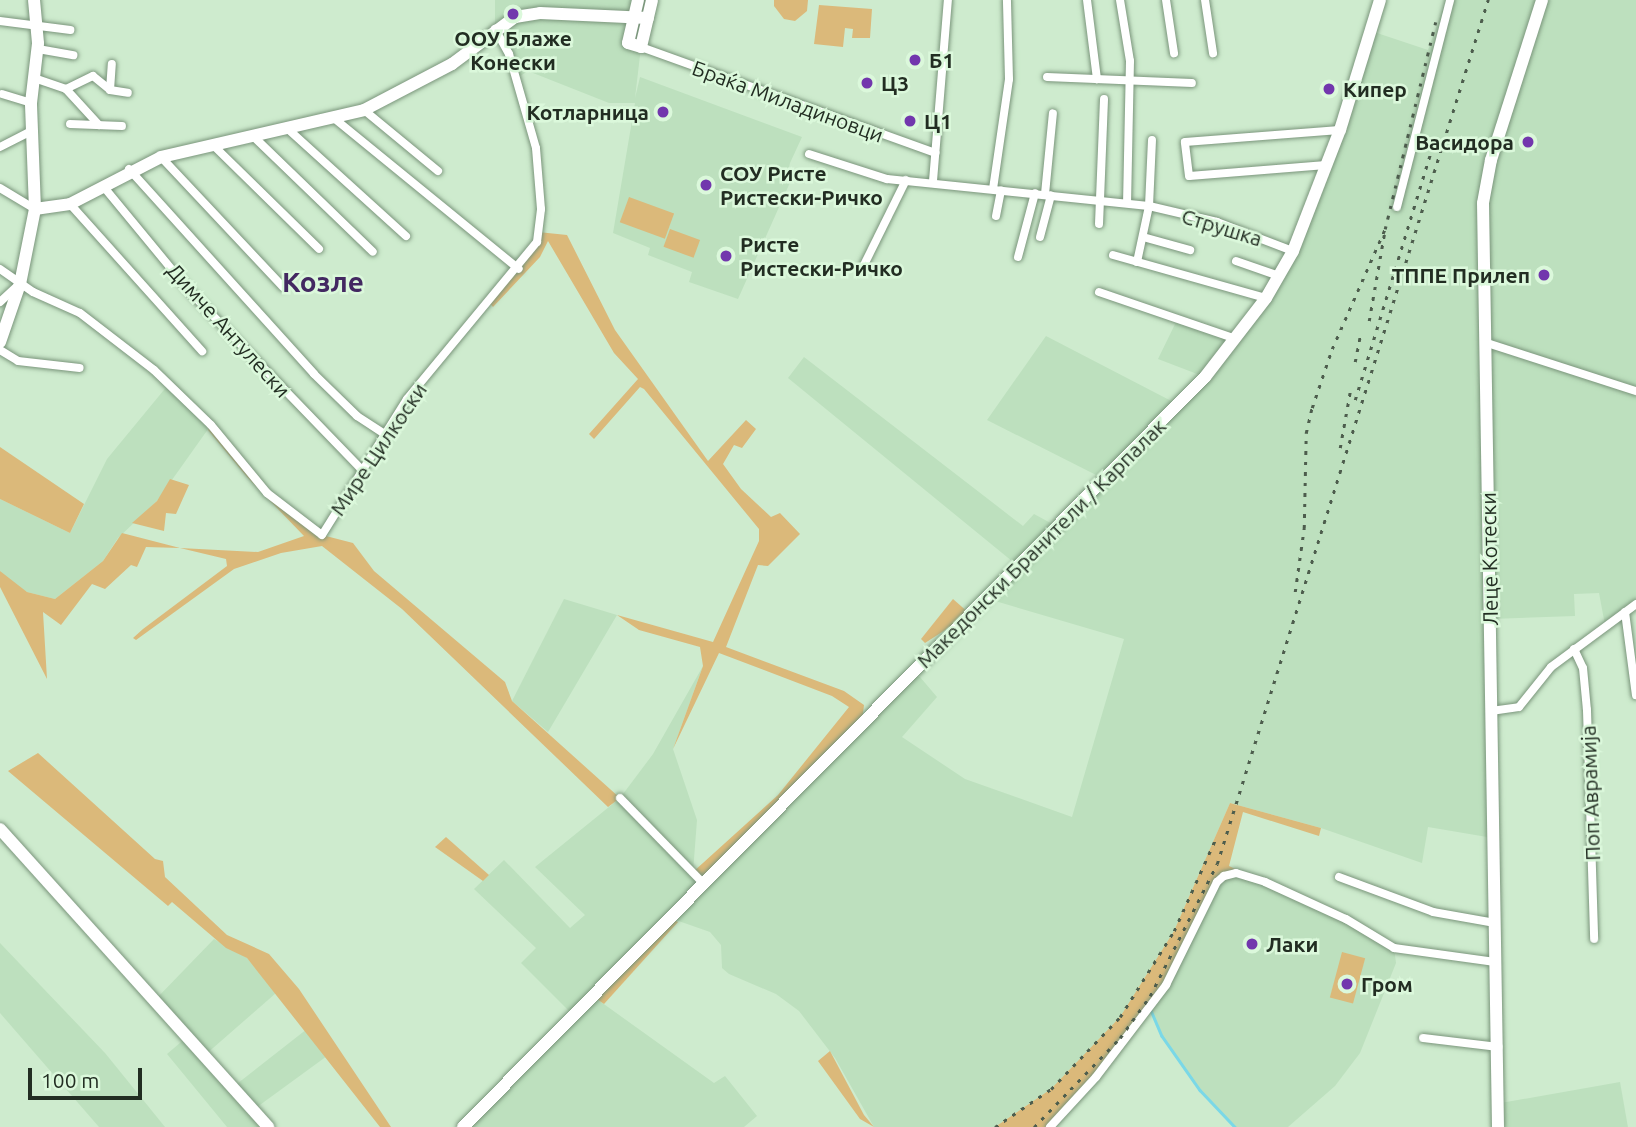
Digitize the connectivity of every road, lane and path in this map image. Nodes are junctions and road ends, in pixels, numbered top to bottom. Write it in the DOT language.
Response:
graph roads {
  1 [pos="34,0"];
  2 [pos="638,0"];
  3 [pos="652,0"];
  4 [pos="948,0"];
  5 [pos="1007,0"];
  6 [pos="1087,0"];
  7 [pos="1119,0"];
  8 [pos="1167,0"];
  9 [pos="1205,0"];
  10 [pos="1380,0"];
  11 [pos="1450,0"];
  12 [pos="1542,0"];
  13 [pos="634,16"];
  14 [pos="648,18"];
  15 [pos="0,21"];
  16 [pos="37,28"];
  17 [pos="495,29"];
  18 [pos="70,30"];
  19 [pos="641,47"];
  20 [pos="38,50"];
  21 [pos="1174,54"];
  22 [pos="1213,54"];
  23 [pos="73,55"];
  24 [pos="112,64"];
  25 [pos="1047,77"];
  26 [pos="34,78"];
  27 [pos="1097,79"];
  28 [pos="1129,80"];
  29 [pos="1192,83"];
  30 [pos="66,89"];
  31 [pos="110,90"];
  32 [pos="128,93"];
  33 [pos="2,94"];
  34 [pos="1104,99"];
  35 [pos="31,103"];
  36 [pos="364,110"];
  37 [pos="1054,113"];
  38 [pos="335,119"];
  39 [pos="70,124"];
  40 [pos="99,125"];
  41 [pos="122,126"];
  42 [pos="289,130"];
  43 [pos="1340,130"];
  44 [pos="32,131"];
  45 [pos="254,137"];
  46 [pos="1152,140"];
  47 [pos="214,146"];
  48 [pos="0,147"];
  49 [pos="935,153"];
  50 [pos="809,155"];
  51 [pos="161,157"];
  52 [pos="1326,165"];
  53 [pos="129,169"];
  54 [pos="438,171"];
  55 [pos="906,180"];
  56 [pos="933,181"];
  57 [pos="103,186"];
  58 [pos="0,188"];
  59 [pos="997,190"];
  60 [pos="1035,193"];
  61 [pos="1048,194"];
  62 [pos="1101,200"];
  63 [pos="1127,202"];
  64 [pos="71,204"];
  65 [pos="1149,206"];
  66 [pos="1397,207"];
  67 [pos="36,209"];
  68 [pos="996,216"];
  69 [pos="1099,224"];
  70 [pos="406,236"];
  71 [pos="1040,237"];
  72 [pos="1143,237"];
  73 [pos="319,249"];
  74 [pos="1190,250"];
  75 [pos="1293,251"];
  76 [pos="373,252"];
  77 [pos="1113,255"];
  78 [pos="1018,257"];
  79 [pos="1236,261"];
  80 [pos="1137,262"];
  81 [pos="863,267"];
  82 [pos="0,269"];
  83 [pos="519,269"];
  84 [pos="1279,276"];
  85 [pos="20,284"];
  86 [pos="283,287"];
  87 [pos="1099,292"];
  88 [pos="1266,298"];
  89 [pos="0,302"];
  90 [pos="1236,339"];
  91 [pos="0,342"];
  92 [pos="1487,343"];
  93 [pos="0,350"];
  94 [pos="202,351"];
  95 [pos="79,368"];
  96 [pos="1636,391"];
  97 [pos="386,435"];
  98 [pos="361,469"];
  99 [pos="1636,604"];
  100 [pos="1625,612"];
  101 [pos="1574,649"];
  102 [pos="1636,695"];
  103 [pos="1491,710"];
  104 [pos="620,798"];
  105 [pos="0,829"];
  106 [pos="1339,877"];
  107 [pos="703,883"];
  108 [pos="1495,923"];
  109 [pos="1594,939"];
  110 [pos="1494,962"];
  111 [pos="1423,1038"];
  112 [pos="1498,1047"];
  113 [pos="268,1127"];
  114 [pos="463,1127"];
  115 [pos="1050,1127"];
  116 [pos="1498,1127"];
  1 -- 16 [label="main road"];
  2 -- 13 [label="main road"];
  3 -- 14 [label="main road"];
  4 -- 49 [label="street"];
  5 -- 59 [label="street"];
  6 -- 27 [label="street"];
  7 -- 28 [label="street"];
  8 -- 21 [label="street"];
  9 -- 22 [label="street"];
  10 -- 43 [label="main road, Македонски Бранители / Карпалак"];
  11 -- 66 [label="street"];
  12 -- 92 [label="main road, Леце Котески"];
  13 -- 14 [label="main road"];
  13 -- 17 [label="main road"];
  13 -- 19 [label="main road"];
  14 -- 19 [label="main road"];
  15 -- 16 [label="street"];
  16 -- 18 [label="street"];
  16 -- 20 [label="main road"];
  17 -- 36 [label="main road"];
  17 -- 83 [label="street, Мире Цилкоски"];
  19 -- 49 [label="street, Браќа Миладиновци"];
  20 -- 23 [label="street"];
  20 -- 26 [label="main road"];
  24 -- 31 [label="street"];
  25 -- 27 [label="street"];
  26 -- 30 [label="street"];
  26 -- 35 [label="main road"];
  27 -- 28 [label="street"];
  28 -- 29 [label="street"];
  28 -- 63 [label="street"];
  30 -- 31 [label="street"];
  30 -- 40 [label="street"];
  31 -- 32 [label="street"];
  33 -- 35 [label="street"];
  34 -- 62 [label="street"];
  35 -- 44 [label="main road"];
  36 -- 38 [label="main road"];
  36 -- 54 [label="street"];
  37 -- 61 [label="street"];
  38 -- 42 [label="main road"];
  38 -- 83 [label="street"];
  39 -- 40 [label="street"];
  40 -- 41 [label="street"];
  42 -- 45 [label="main road"];
  42 -- 70 [label="street"];
  43 -- 52 [label="main road, Македонски Бранители / Карпалак"];
  43 -- 52 [label="street"];
  44 -- 48 [label="street"];
  44 -- 67 [label="main road"];
  45 -- 47 [label="main road"];
  45 -- 76 [label="street"];
  46 -- 65 [label="street"];
  47 -- 51 [label="main road"];
  47 -- 73 [label="street"];
  49 -- 56 [label="street"];
  50 -- 55 [label="street, Струшка"];
  51 -- 53 [label="main road"];
  51 -- 86 [label="street"];
  52 -- 75 [label="main road, Македонски Бранители / Карпалак"];
  53 -- 57 [label="main road"];
  53 -- 97 [label="street, Димче Антулески"];
  55 -- 56 [label="street, Струшка"];
  55 -- 81 [label="street"];
  56 -- 59 [label="street, Струшка"];
  57 -- 64 [label="main road"];
  57 -- 98 [label="street, Димче Антулески"];
  58 -- 67 [label="street"];
  59 -- 60 [label="street, Струшка"];
  59 -- 68 [label="street"];
  60 -- 61 [label="street, Струшка"];
  60 -- 78 [label="street"];
  61 -- 62 [label="street, Струшка"];
  61 -- 71 [label="street"];
  62 -- 63 [label="street, Струшка"];
  62 -- 69 [label="street"];
  63 -- 65 [label="street, Струшка"];
  64 -- 67 [label="main road"];
  64 -- 94 [label="street, Димче Антулески"];
  65 -- 72 [label="street"];
  65 -- 75 [label="street, Струшка"];
  67 -- 85 [label="main road"];
  72 -- 74 [label="street, Струшка"];
  72 -- 80 [label="street"];
  75 -- 84 [label="main road, Македонски Бранители / Карпалак"];
  77 -- 80 [label="street"];
  79 -- 84 [label="street, Струшка"];
  80 -- 88 [label="street"];
  82 -- 85 [label="street, Мире Цилкоски"];
  83 -- 97 [label="street, Мире Цилкоски"];
  84 -- 88 [label="main road, Македонски Бранители / Карпалак"];
  85 -- 89 [label="street"];
  85 -- 91 [label="main road"];
  85 -- 98 [label="street, Мире Цилкоски"];
  87 -- 90 [label="street"];
  88 -- 90 [label="main road, Македонски Бранители / Карпалак"];
  90 -- 107 [label="main road, Македонски Бранители / Карпалак"];
  92 -- 96 [label="street"];
  92 -- 103 [label="main road, Леце Котески"];
  93 -- 95 [label="street"];
  97 -- 98 [label="street, Мире Цилкоски"];
  99 -- 100 [label="street"];
  100 -- 101 [label="street"];
  100 -- 102 [label="street"];
  101 -- 103 [label="street"];
  101 -- 109 [label="street, Поп Аврамија"];
  103 -- 108 [label="main road, Леце Котески"];
  104 -- 107 [label="street"];
  105 -- 113 [label="main road"];
  106 -- 108 [label="street"];
  107 -- 114 [label="main road, Македонски Бранители / Карпалак"];
  108 -- 110 [label="main road, Леце Котески"];
  110 -- 112 [label="main road, Леце Котески"];
  110 -- 115 [label="street"];
  111 -- 112 [label="street"];
  112 -- 116 [label="main road, Леце Котески"];
}
